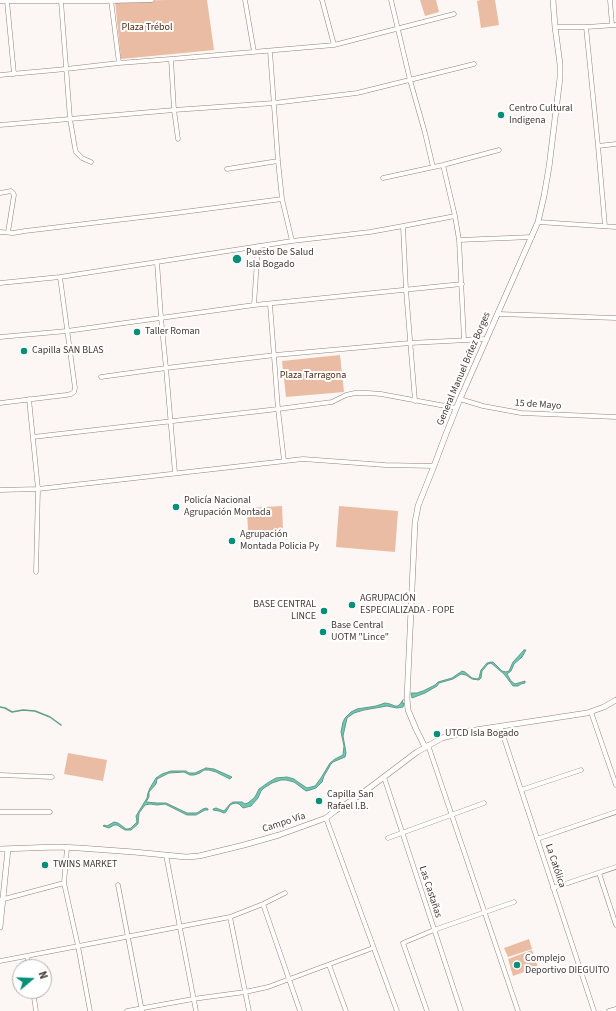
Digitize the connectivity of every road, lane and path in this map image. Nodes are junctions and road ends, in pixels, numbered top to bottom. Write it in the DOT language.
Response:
graph roads {
  1 [pos="152,0"];
  2 [pos="245,0"];
  3 [pos="322,0"];
  4 [pos="391,0"];
  5 [pos="553,0"];
  6 [pos="610,0"];
  7 [pos="0,1"];
  8 [pos="8,1"];
  9 [pos="61,1"];
  10 [pos="111,1"];
  11 [pos="454,14"];
  12 [pos="614,25"];
  13 [pos="555,27"];
  14 [pos="586,27"];
  15 [pos="398,29"];
  16 [pos="334,45"];
  17 [pos="270,51"];
  18 [pos="254,52"];
  19 [pos="171,59"];
  20 [pos="119,63"];
  21 [pos="474,64"];
  22 [pos="66,69"];
  23 [pos="14,74"];
  24 [pos="0,75"];
  25 [pos="410,80"];
  26 [pos="274,103"];
  27 [pos="174,110"];
  28 [pos="70,119"];
  29 [pos="0,125"];
  30 [pos="178,139"];
  31 [pos="616,144"];
  32 [pos="598,146"];
  33 [pos="499,150"];
  34 [pos="278,161"];
  35 [pos="91,162"];
  36 [pos="443,166"];
  37 [pos="433,167"];
  38 [pos="227,169"];
  39 [pos="383,178"];
  40 [pos="0,193"];
  41 [pos="282,199"];
  42 [pos="455,216"];
  43 [pos="538,222"];
  44 [pos="403,226"];
  45 [pos="605,226"];
  46 [pos="616,226"];
  47 [pos="0,232"];
  48 [pos="8,232"];
  49 [pos="532,237"];
  50 [pos="459,240"];
  51 [pos="292,241"];
  52 [pos="258,246"];
  53 [pos="157,262"];
  54 [pos="60,277"];
  55 [pos="0,283"];
  56 [pos="462,284"];
  57 [pos="406,290"];
  58 [pos="270,304"];
  59 [pos="254,305"];
  60 [pos="498,314"];
  61 [pos="161,318"];
  62 [pos="616,318"];
  63 [pos="67,331"];
  64 [pos="0,337"];
  65 [pos="487,339"];
  66 [pos="464,340"];
  67 [pos="410,342"];
  68 [pos="275,355"];
  69 [pos="166,368"];
  70 [pos="101,377"];
  71 [pos="29,399"];
  72 [pos="460,399"];
  73 [pos="415,401"];
  74 [pos="0,403"];
  75 [pos="456,408"];
  76 [pos="278,409"];
  77 [pos="616,417"];
  78 [pos="170,421"];
  79 [pos="32,437"];
  80 [pos="284,461"];
  81 [pos="434,466"];
  82 [pos="175,473"];
  83 [pos="38,489"];
  84 [pos="0,490"];
  85 [pos="36,572"];
  86 [pos="616,700"];
  87 [pos="592,712"];
  88 [pos="500,726"];
  89 [pos="427,746"];
  90 [pos="581,770"];
  91 [pos="0,775"];
  92 [pos="52,777"];
  93 [pos="384,777"];
  94 [pos="616,784"];
  95 [pos="521,790"];
  96 [pos="484,803"];
  97 [pos="0,812"];
  98 [pos="50,812"];
  99 [pos="616,812"];
  100 [pos="452,815"];
  101 [pos="326,818"];
  102 [pos="402,833"];
  103 [pos="388,838"];
  104 [pos="538,839"];
  105 [pos="67,848"];
  106 [pos="0,849"];
  107 [pos="8,849"];
  108 [pos="166,855"];
  109 [pos="616,867"];
  110 [pos="599,873"];
  111 [pos="64,883"];
  112 [pos="118,885"];
  113 [pos="554,888"];
  114 [pos="285,893"];
  115 [pos="2,899"];
  116 [pos="514,902"];
  117 [pos="263,904"];
  118 [pos="484,912"];
  119 [pos="230,917"];
  120 [pos="616,924"];
  121 [pos="0,927"];
  122 [pos="180,927"];
  123 [pos="434,930"];
  124 [pos="128,937"];
  125 [pos="78,946"];
  126 [pos="374,948"];
  127 [pos="27,956"];
  128 [pos="28,959"];
  129 [pos="0,961"];
  130 [pos="329,965"];
  131 [pos="289,979"];
  132 [pos="245,992"];
  133 [pos="34,999"];
  134 [pos="193,999"];
  135 [pos="616,1009"];
  136 [pos="142,1010"];
  137 [pos="36,1011"];
  138 [pos="90,1011"];
  139 [pos="127,1011"];
  140 [pos="196,1011"];
  141 [pos="249,1011"];
  142 [pos="300,1011"];
  143 [pos="346,1011"];
  144 [pos="397,1011"];
  145 [pos="427,1011"];
  146 [pos="461,1011"];
  147 [pos="518,1011"];
  148 [pos="594,1011"];
  149 [pos="609,1011"];
  1 -- 10 [label="street"];
  2 -- 18 [label="street"];
  3 -- 16 [label="street"];
  4 -- 15 [label="street"];
  5 -- 13 [label="street, General Manuel Brítez Borges"];
  6 -- 12 [label="street"];
  7 -- 8 [label="street"];
  8 -- 9 [label="street"];
  8 -- 23 [label="street"];
  9 -- 10 [label="street"];
  9 -- 22 [label="street"];
  10 -- 20 [label="street"];
  11 -- 15 [label="street"];
  12 -- 14 [label="street"];
  13 -- 14 [label="street"];
  13 -- 43 [label="street, General Manuel Brítez Borges"];
  14 -- 32 [label="street"];
  15 -- 16 [label="street"];
  15 -- 25 [label="street"];
  16 -- 17 [label="street"];
  17 -- 18 [label="street"];
  17 -- 26 [label="street"];
  18 -- 19 [label="street"];
  19 -- 20 [label="street"];
  19 -- 27 [label="street"];
  20 -- 22 [label="street"];
  21 -- 25 [label="street"];
  22 -- 23 [label="street"];
  22 -- 28 [label="street"];
  23 -- 24 [label="street"];
  25 -- 26 [label="street"];
  25 -- 37 [label="street"];
  26 -- 27 [label="street"];
  26 -- 34 [label="street"];
  27 -- 28 [label="street"];
  27 -- 30 [label="street"];
  28 -- 29 [label="street"];
  28 -- 35 [label="street"];
  31 -- 32 [label="street"];
  32 -- 45 [label="street"];
  33 -- 36 [label="street"];
  34 -- 38 [label="street"];
  34 -- 41 [label="street"];
  36 -- 37 [label="street"];
  36 -- 42 [label="street"];
  37 -- 39 [label="street"];
  40 -- 48 [label="street"];
  41 -- 48 [label="street"];
  41 -- 51 [label="street"];
  42 -- 44 [label="street"];
  42 -- 50 [label="street"];
  43 -- 45 [label="street"];
  43 -- 49 [label="street, General Manuel Brítez Borges"];
  44 -- 51 [label="street"];
  44 -- 57 [label="street"];
  45 -- 46 [label="street"];
  47 -- 48 [label="street"];
  49 -- 50 [label="street"];
  49 -- 60 [label="street, General Manuel Brítez Borges"];
  50 -- 56 [label="street"];
  51 -- 52 [label="street"];
  52 -- 53 [label="street"];
  52 -- 59 [label="street"];
  53 -- 54 [label="street"];
  53 -- 61 [label="street"];
  54 -- 55 [label="street"];
  54 -- 63 [label="street"];
  56 -- 57 [label="street"];
  56 -- 66 [label="street"];
  57 -- 58 [label="street"];
  57 -- 67 [label="street"];
  58 -- 59 [label="street"];
  58 -- 68 [label="street"];
  59 -- 61 [label="street"];
  60 -- 62 [label="street"];
  60 -- 65 [label="street, General Manuel Brítez Borges"];
  61 -- 63 [label="street"];
  61 -- 69 [label="street"];
  63 -- 64 [label="street"];
  63 -- 71 [label="street"];
  65 -- 66 [label="street"];
  65 -- 72 [label="street, General Manuel Brítez Borges"];
  66 -- 67 [label="street"];
  67 -- 68 [label="street"];
  67 -- 73 [label="street"];
  68 -- 69 [label="street"];
  68 -- 76 [label="street"];
  69 -- 70 [label="street"];
  69 -- 78 [label="street"];
  71 -- 74 [label="street"];
  71 -- 79 [label="street"];
  72 -- 75 [label="street, General Manuel Brítez Borges"];
  72 -- 77 [label="street, 15 de Mayo"];
  73 -- 75 [label="street"];
  73 -- 76 [label="street"];
  75 -- 81 [label="street, General Manuel Brítez Borges"];
  76 -- 78 [label="street"];
  76 -- 80 [label="street"];
  78 -- 79 [label="street"];
  78 -- 82 [label="street"];
  79 -- 83 [label="street"];
  80 -- 81 [label="street"];
  80 -- 82 [label="street"];
  81 -- 89 [label="street, General Manuel Brítez Borges"];
  82 -- 83 [label="street"];
  83 -- 84 [label="street"];
  83 -- 85 [label="street"];
  86 -- 87 [label="street, Campo Vía"];
  87 -- 88 [label="street, Campo Vía"];
  87 -- 94 [label="street"];
  88 -- 89 [label="street, Campo Vía"];
  88 -- 95 [label="street, La Católica"];
  89 -- 93 [label="street, Campo Vía"];
  89 -- 100 [label="street"];
  90 -- 95 [label="street"];
  91 -- 92 [label="street"];
  93 -- 101 [label="street, Campo Vía"];
  93 -- 102 [label="street, Las Castañas"];
  95 -- 104 [label="street, La Católica"];
  96 -- 100 [label="street"];
  97 -- 98 [label="street"];
  99 -- 104 [label="street"];
  100 -- 102 [label="street"];
  100 -- 118 [label="street"];
  101 -- 108 [label="street, Campo Vía"];
  101 -- 126 [label="street"];
  102 -- 103 [label="street"];
  102 -- 123 [label="street, Las Castañas"];
  104 -- 113 [label="street, La Católica"];
  105 -- 107 [label="street, Campo Vía"];
  105 -- 108 [label="street, Campo Vía"];
  105 -- 111 [label="street"];
  106 -- 107 [label="street, Campo Vía"];
  107 -- 115 [label="street"];
  108 -- 122 [label="street"];
  109 -- 110 [label="street"];
  110 -- 113 [label="street"];
  110 -- 120 [label="street"];
  111 -- 115 [label="street"];
  111 -- 125 [label="street"];
  112 -- 124 [label="street"];
  113 -- 148 [label="street, La Católica"];
  114 -- 117 [label="street"];
  115 -- 121 [label="street"];
  116 -- 118 [label="street"];
  117 -- 119 [label="street"];
  117 -- 131 [label="street"];
  118 -- 123 [label="street"];
  118 -- 147 [label="street"];
  119 -- 122 [label="street"];
  119 -- 132 [label="street"];
  122 -- 124 [label="street"];
  122 -- 134 [label="street"];
  123 -- 145 [label="street"];
  123 -- 146 [label="street, Las Castañas"];
  124 -- 125 [label="street"];
  124 -- 136 [label="street"];
  125 -- 127 [label="street"];
  125 -- 138 [label="street"];
  126 -- 130 [label="street"];
  126 -- 144 [label="street"];
  127 -- 128 [label="street"];
  127 -- 129 [label="street"];
  130 -- 131 [label="street"];
  130 -- 143 [label="street"];
  131 -- 132 [label="street"];
  131 -- 142 [label="street"];
  132 -- 134 [label="street"];
  132 -- 141 [label="street"];
  133 -- 137 [label="street"];
  134 -- 136 [label="street"];
  134 -- 140 [label="street"];
  135 -- 149 [label="street"];
  136 -- 139 [label="street"];
}
